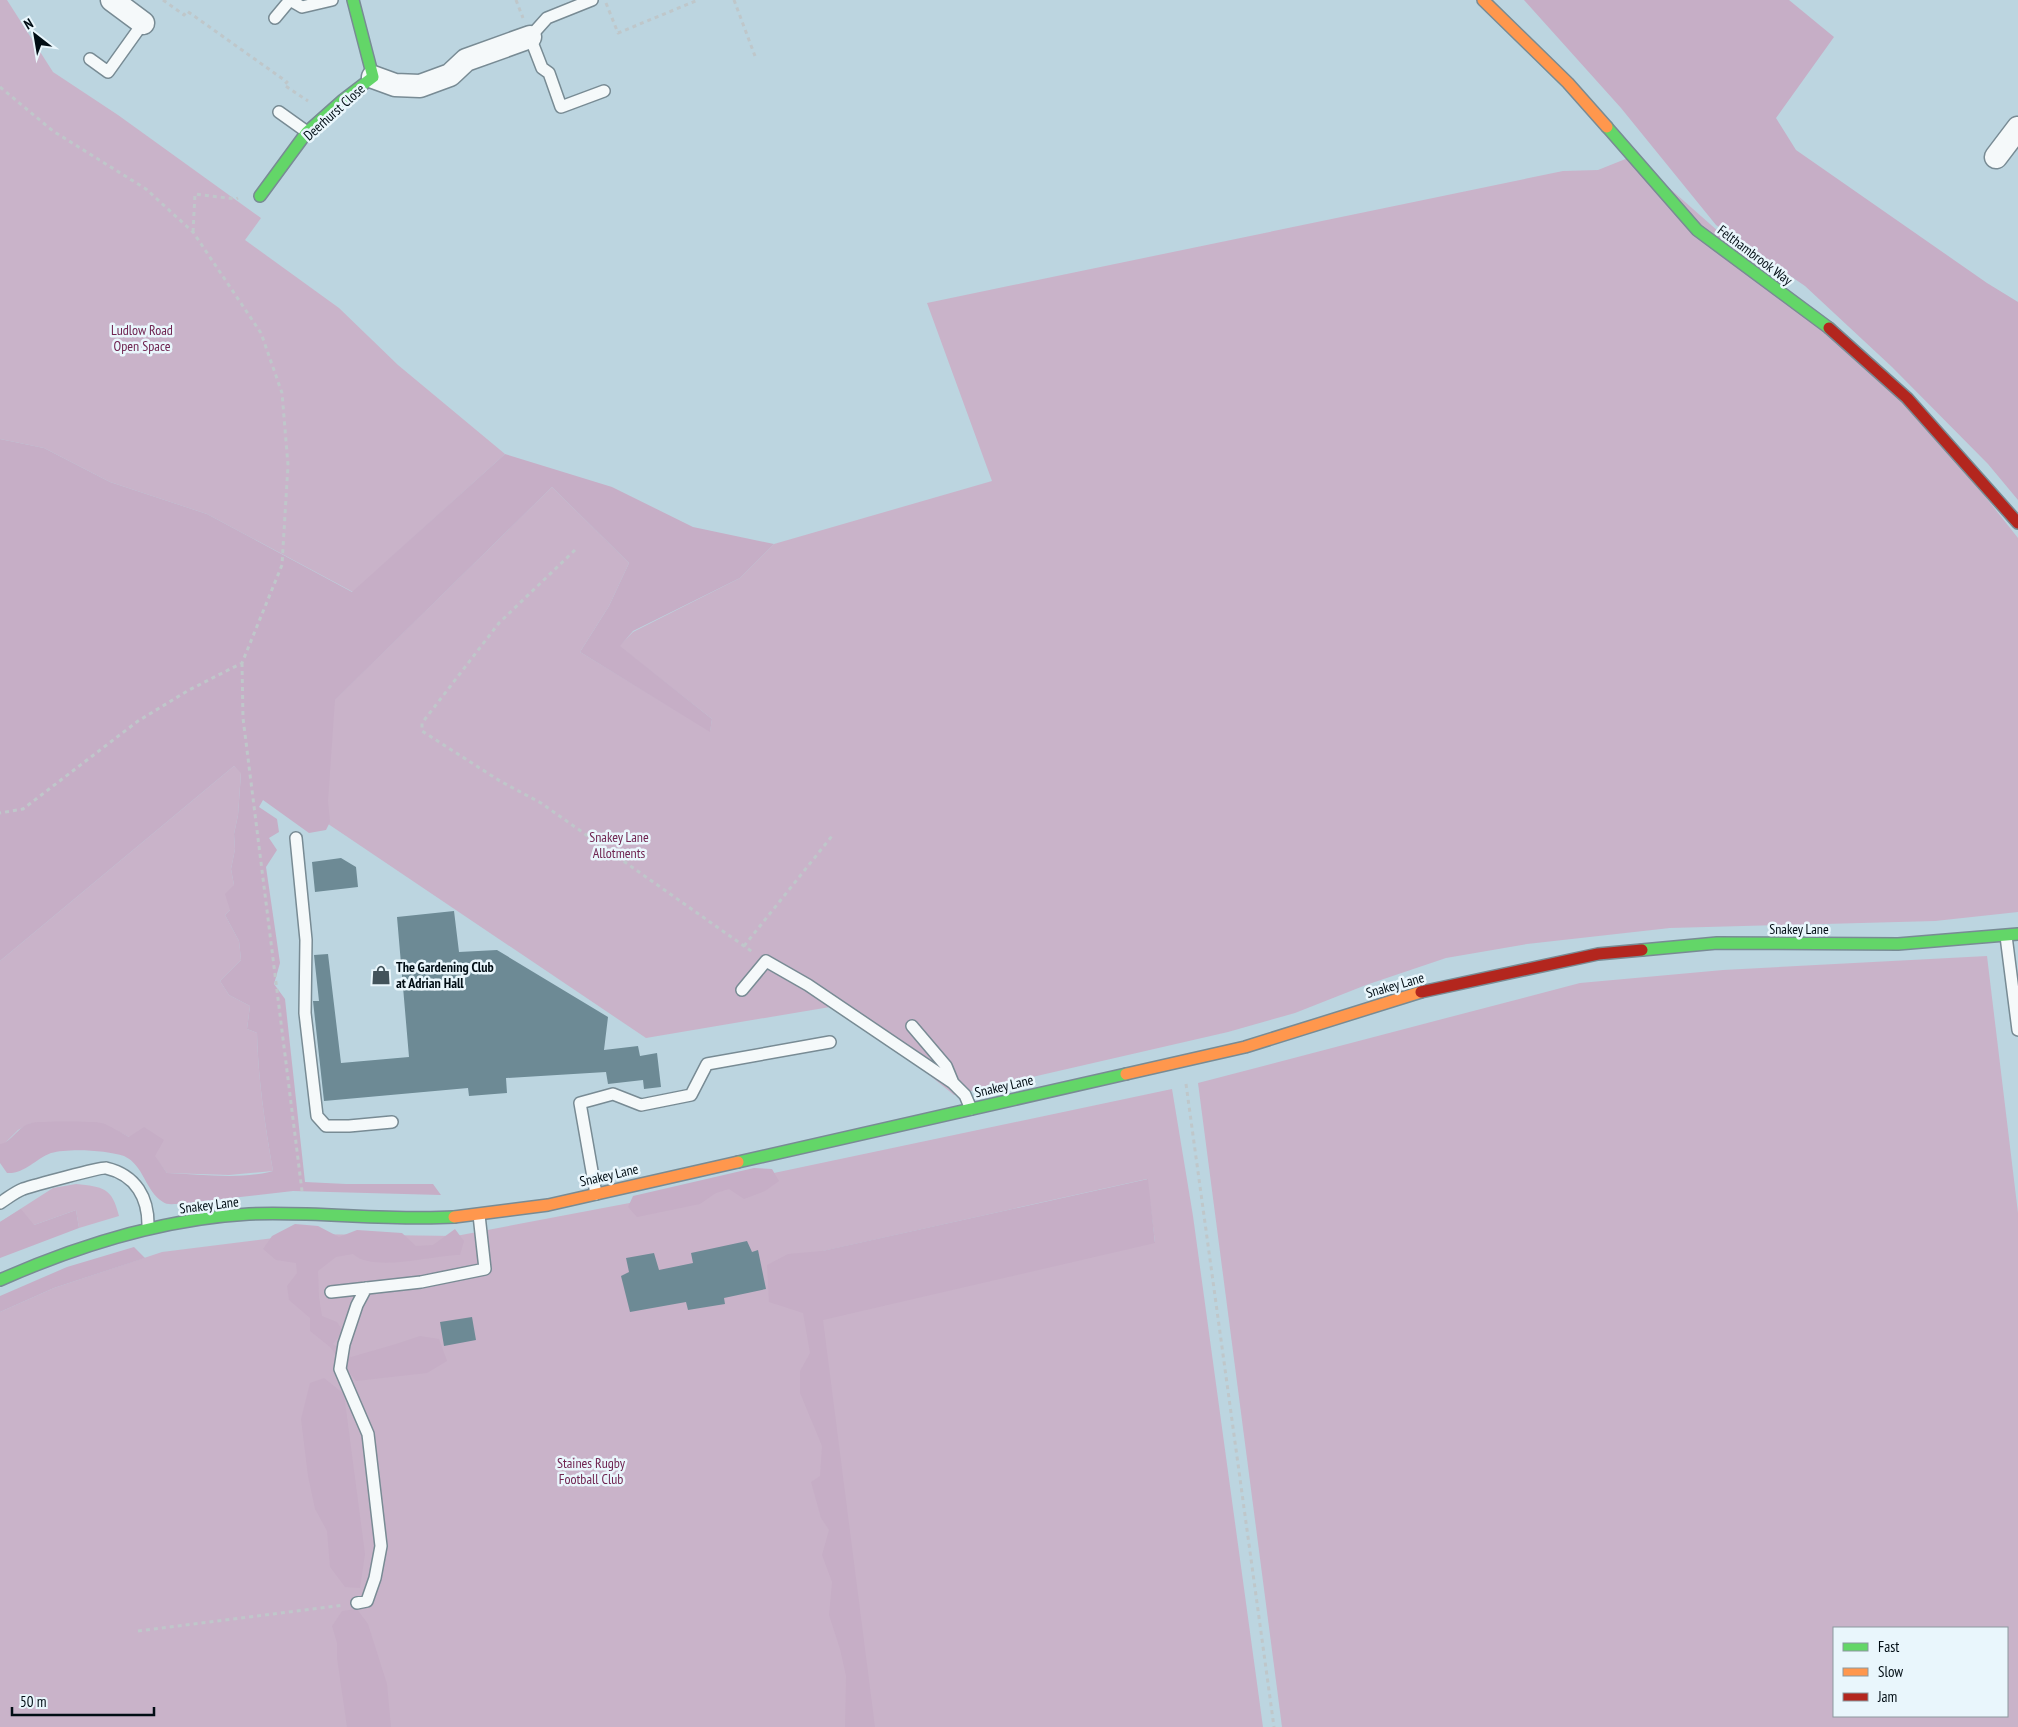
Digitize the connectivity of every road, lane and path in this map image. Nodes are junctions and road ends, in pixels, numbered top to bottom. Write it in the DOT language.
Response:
graph roads {
  1 [pos="112,0"];
  2 [pos="163,0"];
  3 [pos="290,0"];
  4 [pos="332,0"];
  5 [pos="353,0"];
  6 [pos="592,0"];
  7 [pos="605,0"];
  8 [pos="698,0"];
  9 [pos="734,0"];
  10 [pos="1483,0"];
  11 [pos="275,18"];
  12 [pos="143,23"];
  13 [pos="530,37"];
  14 [pos="755,56"];
  15 [pos="90,59"];
  16 [pos="373,77"];
  17 [pos="0,87"];
  18 [pos="604,91"];
  19 [pos="279,112"];
  20 [pos="327,114"];
  21 [pos="2018,128"];
  22 [pos="307,132"];
  23 [pos="1996,157"];
  24 [pos="243,194"];
  25 [pos="260,196"];
  26 [pos="193,232"];
  27 [pos="2018,523"];
  28 [pos="575,550"];
  29 [pos="242,663"];
  30 [pos="0,813"];
  31 [pos="832,836"];
  32 [pos="296,838"];
  33 [pos="2012,935"];
  34 [pos="744,946"];
  35 [pos="766,961"];
  36 [pos="742,990"];
  37 [pos="912,1026"];
  38 [pos="2018,1030"];
  39 [pos="830,1042"];
  40 [pos="1183,1061"];
  41 [pos="954,1083"];
  42 [pos="971,1110"];
  43 [pos="392,1122"];
  44 [pos="302,1190"];
  45 [pos="596,1194"];
  46 [pos="0,1203"];
  47 [pos="479,1215"];
  48 [pos="148,1228"];
  49 [pos="0,1280"];
  50 [pos="366,1288"];
  51 [pos="331,1292"];
  52 [pos="357,1603"];
  53 [pos="138,1631"];
  54 [pos="1274,1727"];
  1 -- 12 [label="street"];
  2 -- 20 [label="path"];
  3 -- 4 [label="lane"];
  3 -- 11 [label="lane"];
  5 -- 16 [label="street, Deerhurst Close"];
  6 -- 13 [label="lane"];
  7 -- 8 [label="path"];
  9 -- 14 [label="path"];
  10 -- 27 [label="street, Felthambrook Way"];
  12 -- 15 [label="lane"];
  13 -- 16 [label="street, Deerhurst Close"];
  13 -- 18 [label="lane"];
  16 -- 20 [label="street, Deerhurst Close"];
  17 -- 26 [label="path"];
  19 -- 22 [label="lane"];
  20 -- 22 [label="street, Deerhurst Close"];
  21 -- 23 [label="street"];
  22 -- 25 [label="street, Deerhurst Close"];
  24 -- 26 [label="path"];
  26 -- 29 [label="path"];
  28 -- 34 [label="path"];
  29 -- 30 [label="path"];
  29 -- 44 [label="path"];
  31 -- 34 [label="path"];
  32 -- 43 [label="lane"];
  33 -- 38 [label="lane"];
  33 -- 40 [label="street, Snakey Lane"];
  34 -- 35 [label="path"];
  35 -- 36 [label="lane"];
  35 -- 41 [label="lane"];
  37 -- 41 [label="lane"];
  39 -- 45 [label="lane"];
  40 -- 42 [label="street, Snakey Lane"];
  40 -- 54 [label="path"];
  41 -- 42 [label="lane"];
  42 -- 45 [label="street, Snakey Lane"];
  45 -- 47 [label="street, Snakey Lane"];
  46 -- 48 [label="lane"];
  47 -- 48 [label="street, Snakey Lane"];
  47 -- 50 [label="lane"];
  48 -- 49 [label="street, Snakey Lane"];
  50 -- 51 [label="lane"];
  50 -- 52 [label="lane"];
  52 -- 53 [label="path"];
}
